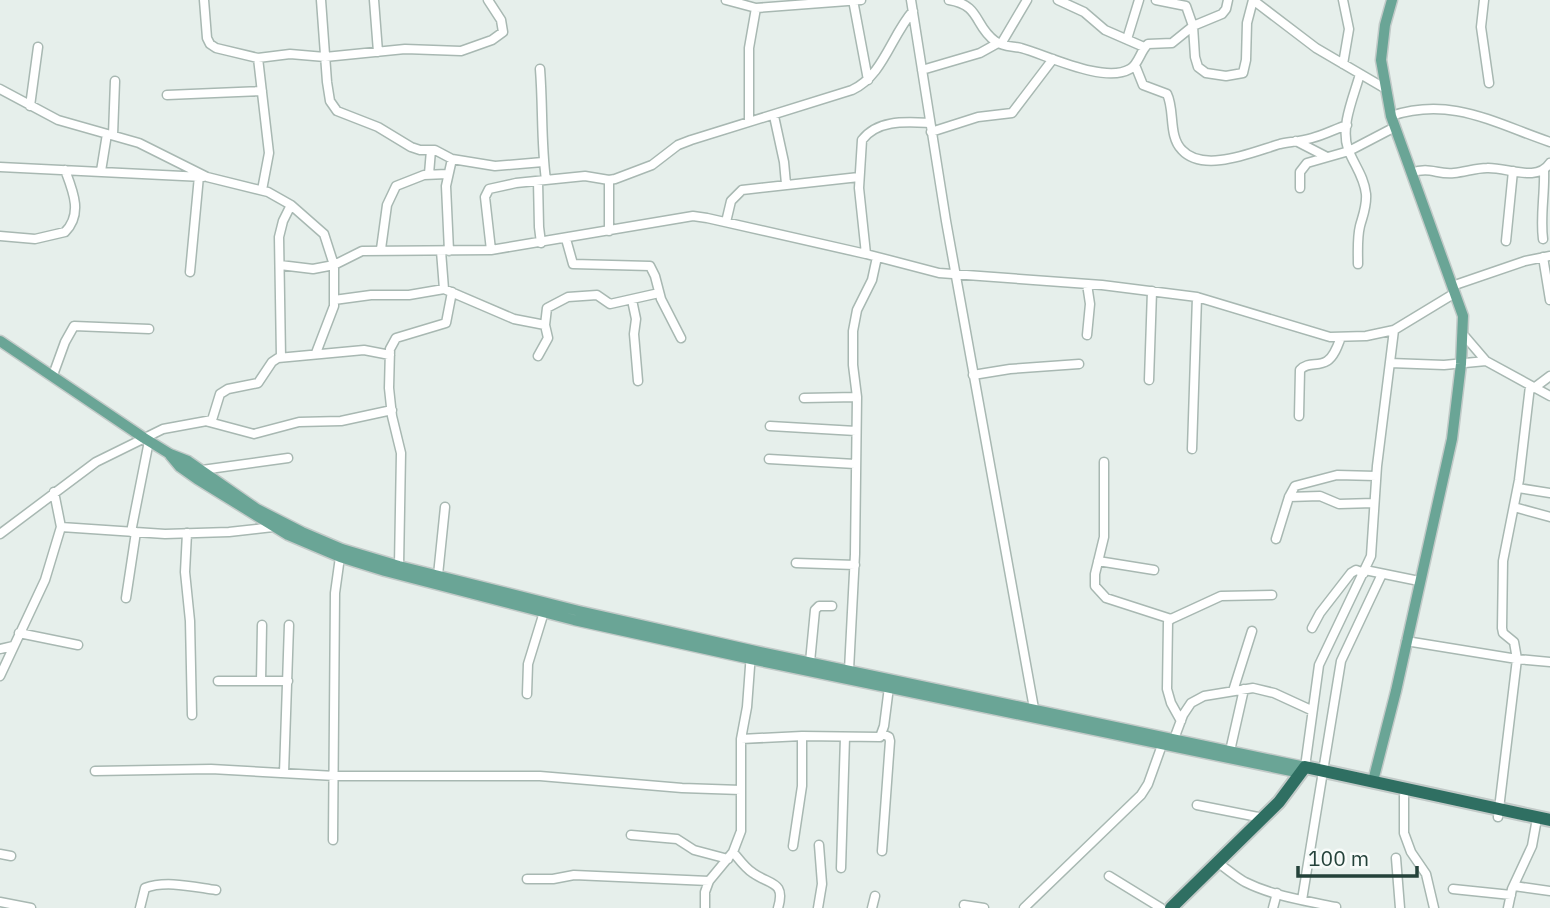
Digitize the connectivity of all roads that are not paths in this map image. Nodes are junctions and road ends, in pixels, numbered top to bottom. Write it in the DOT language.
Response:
graph roads {
  1 [pos="204,0"];
  2 [pos="321,0"];
  3 [pos="374,0"];
  4 [pos="488,0"];
  5 [pos="726,0"];
  6 [pos="853,0"];
  7 [pos="861,0"];
  8 [pos="949,0"];
  9 [pos="976,0"];
  10 [pos="1027,0"];
  11 [pos="1058,0"];
  12 [pos="1139,0"];
  13 [pos="1156,0"];
  14 [pos="1228,0"];
  15 [pos="1253,0"];
  16 [pos="1343,0"];
  17 [pos="1392,0"];
  18 [pos="1484,0"];
  19 [pos="912,4"];
  20 [pos="756,8"];
  21 [pos="974,11"];
  22 [pos="1193,26"];
  23 [pos="1127,38"];
  24 [pos="1000,44"];
  25 [pos="38,47"];
  26 [pos="1144,47"];
  27 [pos="378,52"];
  28 [pos="325,57"];
  29 [pos="258,58"];
  30 [pos="1053,59"];
  31 [pos="1343,64"];
  32 [pos="1135,65"];
  33 [pos="540,69"];
  34 [pos="922,70"];
  35 [pos="1360,74"];
  36 [pos="868,80"];
  37 [pos="116,81"];
  38 [pos="1489,83"];
  39 [pos="0,89"];
  40 [pos="1386,89"];
  41 [pos="262,90"];
  42 [pos="167,95"];
  43 [pos="30,106"];
  44 [pos="774,116"];
  45 [pos="1391,116"];
  46 [pos="749,121"];
  47 [pos="1347,125"];
  48 [pos="1395,127"];
  49 [pos="931,128"];
  50 [pos="110,135"];
  51 [pos="1296,141"];
  52 [pos="1550,142"];
  53 [pos="431,150"];
  54 [pos="1349,151"];
  55 [pos="1328,157"];
  56 [pos="452,159"];
  57 [pos="543,162"];
  58 [pos="0,167"];
  59 [pos="1547,167"];
  60 [pos="65,170"];
  61 [pos="102,171"];
  62 [pos="1513,171"];
  63 [pos="1410,173"];
  64 [pos="429,174"];
  65 [pos="447,174"];
  66 [pos="203,177"];
  67 [pos="859,177"];
  68 [pos="609,180"];
  69 [pos="542,181"];
  70 [pos="786,184"];
  71 [pos="1300,188"];
  72 [pos="262,190"];
  73 [pos="291,205"];
  74 [pos="726,222"];
  75 [pos="609,231"];
  76 [pos="0,236"];
  77 [pos="566,239"];
  78 [pos="1543,239"];
  79 [pos="1506,242"];
  80 [pos="541,243"];
  81 [pos="381,249"];
  82 [pos="491,250"];
  83 [pos="445,251"];
  84 [pos="866,254"];
  85 [pos="877,257"];
  86 [pos="1547,257"];
  87 [pos="1358,264"];
  88 [pos="280,265"];
  89 [pos="334,265"];
  90 [pos="190,272"];
  91 [pos="955,275"];
  92 [pos="1087,284"];
  93 [pos="448,290"];
  94 [pos="1454,290"];
  95 [pos="1152,291"];
  96 [pos="659,293"];
  97 [pos="1197,297"];
  98 [pos="334,300"];
  99 [pos="632,300"];
  100 [pos="1550,300"];
  101 [pos="545,325"];
  102 [pos="149,329"];
  103 [pos="1394,330"];
  104 [pos="1462,332"];
  105 [pos="1087,335"];
  106 [pos="1341,337"];
  107 [pos="681,338"];
  108 [pos="0,341"];
  109 [pos="316,353"];
  110 [pos="390,355"];
  111 [pos="538,356"];
  112 [pos="281,358"];
  113 [pos="1486,361"];
  114 [pos="1390,363"];
  115 [pos="1079,364"];
  116 [pos="1461,364"];
  117 [pos="53,375"];
  118 [pos="973,376"];
  119 [pos="1550,376"];
  120 [pos="1149,380"];
  121 [pos="638,381"];
  122 [pos="1532,387"];
  123 [pos="1550,396"];
  124 [pos="858,397"];
  125 [pos="804,398"];
  126 [pos="392,410"];
  127 [pos="1298,416"];
  128 [pos="209,422"];
  129 [pos="770,426"];
  130 [pos="856,431"];
  131 [pos="147,439"];
  132 [pos="1192,449"];
  133 [pos="170,454"];
  134 [pos="288,458"];
  135 [pos="769,459"];
  136 [pos="1104,462"];
  137 [pos="855,464"];
  138 [pos="202,470"];
  139 [pos="1376,476"];
  140 [pos="1518,488"];
  141 [pos="54,492"];
  142 [pos="1550,493"];
  143 [pos="1289,497"];
  144 [pos="1374,503"];
  145 [pos="445,507"];
  146 [pos="1514,507"];
  147 [pos="1550,517"];
  148 [pos="61,527"];
  149 [pos="273,527"];
  150 [pos="134,532"];
  151 [pos="187,533"];
  152 [pos="0,534"];
  153 [pos="1276,539"];
  154 [pos="340,557"];
  155 [pos="1098,561"];
  156 [pos="796,562"];
  157 [pos="855,565"];
  158 [pos="399,566"];
  159 [pos="1154,570"];
  160 [pos="1364,571"];
  161 [pos="1382,574"];
  162 [pos="438,575"];
  163 [pos="1419,581"];
  164 [pos="1272,595"];
  165 [pos="126,598"];
  166 [pos="832,606"];
  167 [pos="544,612"];
  168 [pos="1171,619"];
  169 [pos="262,625"];
  170 [pos="289,625"];
  171 [pos="1312,628"];
  172 [pos="1252,631"];
  173 [pos="19,633"];
  174 [pos="1406,641"];
  175 [pos="78,645"];
  176 [pos="12,646"];
  177 [pos="0,649"];
  178 [pos="751,654"];
  179 [pos="1517,659"];
  180 [pos="810,662"];
  181 [pos="1550,662"];
  182 [pos="849,670"];
  183 [pos="0,676"];
  184 [pos="218,681"];
  185 [pos="261,681"];
  186 [pos="288,681"];
  187 [pos="889,687"];
  188 [pos="1244,689"];
  189 [pos="1233,691"];
  190 [pos="527,694"];
  191 [pos="1311,710"];
  192 [pos="1035,713"];
  193 [pos="192,715"];
  194 [pos="1181,721"];
  195 [pos="883,734"];
  196 [pos="802,736"];
  197 [pos="845,737"];
  198 [pos="741,739"];
  199 [pos="1174,739"];
  200 [pos="1162,745"];
  201 [pos="1230,751"];
  202 [pos="1303,770"];
  203 [pos="96,771"];
  204 [pos="284,774"];
  205 [pos="1324,774"];
  206 [pos="335,776"];
  207 [pos="1373,781"];
  208 [pos="741,790"];
  209 [pos="1404,796"];
  210 [pos="1197,805"];
  211 [pos="1499,813"];
  212 [pos="1263,818"];
  213 [pos="1550,820"];
  214 [pos="1536,824"];
  215 [pos="1550,827"];
  216 [pos="631,835"];
  217 [pos="333,840"];
  218 [pos="818,845"];
  219 [pos="793,846"];
  220 [pos="882,851"];
  221 [pos="0,854"];
  222 [pos="730,855"];
  223 [pos="11,856"];
  224 [pos="1396,858"];
  225 [pos="1217,863"];
  226 [pos="841,868"];
  227 [pos="1109,876"];
  228 [pos="527,879"];
  229 [pos="709,881"];
  230 [pos="1453,889"];
  231 [pos="216,890"];
  232 [pos="1513,890"];
  233 [pos="1550,891"];
  234 [pos="1277,893"];
  235 [pos="875,896"];
  236 [pos="0,902"];
  237 [pos="1295,902"];
  238 [pos="964,905"];
  239 [pos="1336,907"];
  240 [pos="31,908"];
  241 [pos="140,908"];
  242 [pos="705,908"];
  243 [pos="778,908"];
  244 [pos="818,908"];
  245 [pos="872,908"];
  246 [pos="984,908"];
  247 [pos="1024,908"];
  248 [pos="1161,908"];
  249 [pos="1171,908"];
  250 [pos="1273,908"];
  251 [pos="1400,908"];
  252 [pos="1434,908"];
  253 [pos="1508,908"];
  1 -- 29 [label="street"];
  2 -- 28 [label="street"];
  3 -- 27 [label="street"];
  4 -- 27 [label="street"];
  5 -- 20 [label="street"];
  6 -- 7 [label="street"];
  6 -- 20 [label="street"];
  6 -- 36 [label="street"];
  8 -- 21 [label="street"];
  9 -- 21 [label="street"];
  10 -- 24 [label="street"];
  11 -- 23 [label="street"];
  12 -- 23 [label="street"];
  13 -- 22 [label="street"];
  14 -- 22 [label="street"];
  15 -- 22 [label="street"];
  15 -- 31 [label="street"];
  16 -- 31 [label="street"];
  17 -- 40 [label="main road"];
  18 -- 38 [label="street"];
  19 -- 34 [label="street"];
  19 -- 36 [label="street"];
  20 -- 46 [label="street"];
  21 -- 24 [label="street"];
  22 -- 26 [label="street"];
  23 -- 26 [label="street"];
  24 -- 30 [label="street"];
  24 -- 34 [label="street"];
  25 -- 43 [label="street"];
  26 -- 32 [label="street"];
  27 -- 28 [label="street"];
  28 -- 29 [label="street"];
  28 -- 53 [label="street"];
  29 -- 41 [label="street"];
  30 -- 32 [label="street"];
  30 -- 49 [label="street"];
  31 -- 35 [label="street"];
  32 -- 51 [label="street"];
  33 -- 57 [label="street"];
  34 -- 49 [label="street"];
  35 -- 40 [label="street"];
  35 -- 47 [label="street"];
  36 -- 44 [label="street"];
  37 -- 50 [label="street"];
  39 -- 43 [label="street"];
  40 -- 45 [label="main road"];
  41 -- 42 [label="street"];
  41 -- 72 [label="street"];
  43 -- 50 [label="street"];
  44 -- 46 [label="street"];
  44 -- 70 [label="street"];
  45 -- 48 [label="main road"];
  45 -- 52 [label="street"];
  46 -- 68 [label="street"];
  47 -- 51 [label="street"];
  47 -- 54 [label="street"];
  48 -- 54 [label="street"];
  48 -- 63 [label="main road"];
  49 -- 67 [label="street"];
  49 -- 91 [label="street"];
  50 -- 61 [label="street"];
  50 -- 66 [label="street"];
  51 -- 55 [label="street"];
  53 -- 56 [label="street"];
  53 -- 64 [label="street"];
  54 -- 55 [label="street"];
  54 -- 87 [label="street"];
  55 -- 71 [label="street"];
  56 -- 57 [label="street"];
  56 -- 65 [label="street"];
  57 -- 69 [label="street"];
  58 -- 60 [label="street"];
  59 -- 62 [label="street"];
  59 -- 78 [label="street"];
  60 -- 61 [label="street"];
  60 -- 76 [label="street"];
  61 -- 66 [label="street"];
  62 -- 63 [label="street"];
  62 -- 79 [label="street"];
  63 -- 94 [label="main road"];
  64 -- 65 [label="street"];
  64 -- 81 [label="street"];
  65 -- 83 [label="street"];
  66 -- 72 [label="street"];
  66 -- 90 [label="street"];
  67 -- 70 [label="street"];
  67 -- 84 [label="street"];
  68 -- 69 [label="street"];
  68 -- 75 [label="street"];
  69 -- 80 [label="street"];
  69 -- 82 [label="street"];
  70 -- 74 [label="street"];
  72 -- 73 [label="street"];
  73 -- 88 [label="street"];
  73 -- 89 [label="street"];
  74 -- 75 [label="street"];
  74 -- 84 [label="street"];
  75 -- 77 [label="street"];
  77 -- 80 [label="street"];
  77 -- 96 [label="street"];
  80 -- 82 [label="street"];
  81 -- 83 [label="street"];
  81 -- 89 [label="street"];
  82 -- 83 [label="street"];
  83 -- 93 [label="street"];
  84 -- 85 [label="street"];
  85 -- 91 [label="street"];
  85 -- 124 [label="street"];
  86 -- 94 [label="street"];
  86 -- 100 [label="street"];
  88 -- 89 [label="street"];
  88 -- 112 [label="street"];
  89 -- 98 [label="street"];
  91 -- 92 [label="street"];
  91 -- 118 [label="street"];
  92 -- 95 [label="street"];
  92 -- 105 [label="street"];
  93 -- 98 [label="street"];
  93 -- 101 [label="street"];
  93 -- 110 [label="street"];
  94 -- 103 [label="street"];
  94 -- 104 [label="main road"];
  95 -- 97 [label="street"];
  95 -- 120 [label="street"];
  96 -- 99 [label="street"];
  96 -- 107 [label="street"];
  97 -- 106 [label="street"];
  97 -- 132 [label="street"];
  98 -- 109 [label="street"];
  99 -- 101 [label="street"];
  99 -- 121 [label="street"];
  101 -- 111 [label="street"];
  102 -- 117 [label="street"];
  103 -- 106 [label="street"];
  103 -- 114 [label="street"];
  104 -- 113 [label="street"];
  104 -- 116 [label="main road"];
  106 -- 127 [label="street"];
  108 -- 117 [label="main road"];
  109 -- 110 [label="street"];
  109 -- 112 [label="street"];
  110 -- 126 [label="street"];
  112 -- 128 [label="street"];
  113 -- 116 [label="street"];
  113 -- 122 [label="street"];
  114 -- 116 [label="street"];
  114 -- 139 [label="street"];
  115 -- 118 [label="street"];
  116 -- 163 [label="main road"];
  117 -- 131 [label="main road"];
  118 -- 192 [label="street"];
  119 -- 122 [label="street"];
  122 -- 123 [label="street"];
  122 -- 140 [label="street"];
  124 -- 125 [label="street"];
  124 -- 130 [label="street"];
  126 -- 128 [label="street"];
  126 -- 158 [label="street"];
  128 -- 131 [label="street"];
  129 -- 130 [label="street"];
  130 -- 137 [label="street"];
  131 -- 133 [label="main road"];
  131 -- 141 [label="street"];
  131 -- 150 [label="street"];
  133 -- 138 [label="main road"];
  133 -- 149 [label="main road"];
  134 -- 138 [label="street"];
  135 -- 137 [label="street"];
  136 -- 155 [label="street"];
  137 -- 157 [label="street"];
  138 -- 158 [label="main road"];
  139 -- 143 [label="street"];
  139 -- 144 [label="street"];
  140 -- 142 [label="street"];
  140 -- 146 [label="street"];
  141 -- 148 [label="street"];
  141 -- 152 [label="street"];
  143 -- 144 [label="street"];
  143 -- 153 [label="street"];
  144 -- 160 [label="street"];
  145 -- 162 [label="street"];
  146 -- 147 [label="street"];
  146 -- 179 [label="street"];
  148 -- 150 [label="street"];
  148 -- 173 [label="street"];
  149 -- 151 [label="street"];
  149 -- 154 [label="main road"];
  150 -- 151 [label="street"];
  150 -- 165 [label="street"];
  151 -- 193 [label="street"];
  154 -- 167 [label="main road"];
  154 -- 206 [label="street"];
  155 -- 159 [label="street"];
  155 -- 168 [label="street"];
  156 -- 157 [label="street"];
  157 -- 182 [label="street"];
  158 -- 162 [label="main road"];
  160 -- 161 [label="street"];
  160 -- 171 [label="street"];
  160 -- 191 [label="street"];
  161 -- 163 [label="street"];
  161 -- 205 [label="street"];
  162 -- 178 [label="main road"];
  163 -- 174 [label="main road"];
  164 -- 168 [label="street"];
  166 -- 180 [label="street"];
  167 -- 178 [label="main road"];
  167 -- 190 [label="street"];
  168 -- 194 [label="street"];
  169 -- 185 [label="street"];
  170 -- 186 [label="street"];
  172 -- 189 [label="street"];
  173 -- 175 [label="street"];
  173 -- 176 [label="street"];
  174 -- 179 [label="street"];
  174 -- 207 [label="main road"];
  176 -- 177 [label="street"];
  176 -- 183 [label="street"];
  178 -- 180 [label="main road"];
  178 -- 187 [label="main road"];
  178 -- 198 [label="street"];
  179 -- 181 [label="street"];
  179 -- 211 [label="street"];
  180 -- 182 [label="main road"];
  182 -- 192 [label="main road"];
  184 -- 185 [label="street"];
  185 -- 186 [label="street"];
  186 -- 204 [label="street"];
  187 -- 192 [label="main road"];
  187 -- 195 [label="street"];
  188 -- 189 [label="street"];
  188 -- 191 [label="street"];
  188 -- 201 [label="street"];
  189 -- 194 [label="street"];
  191 -- 202 [label="street"];
  192 -- 199 [label="main road"];
  192 -- 200 [label="main road"];
  194 -- 199 [label="street"];
  195 -- 197 [label="street"];
  195 -- 220 [label="street"];
  196 -- 197 [label="street"];
  196 -- 198 [label="street"];
  196 -- 219 [label="street"];
  197 -- 226 [label="street"];
  198 -- 208 [label="street"];
  199 -- 201 [label="main road"];
  200 -- 202 [label="main road"];
  200 -- 247 [label="street"];
  201 -- 202 [label="main road"];
  202 -- 205 [label="highway"];
  202 -- 212 [label="highway"];
  203 -- 204 [label="street"];
  204 -- 206 [label="street"];
  205 -- 207 [label="highway"];
  205 -- 209 [label="highway"];
  205 -- 237 [label="street"];
  206 -- 208 [label="street"];
  206 -- 217 [label="street"];
  207 -- 211 [label="highway"];
  208 -- 222 [label="street"];
  209 -- 211 [label="highway"];
  209 -- 252 [label="street"];
  210 -- 212 [label="street"];
  211 -- 213 [label="highway"];
  211 -- 214 [label="highway"];
  212 -- 225 [label="highway"];
  214 -- 215 [label="highway"];
  214 -- 232 [label="street"];
  216 -- 222 [label="street"];
  218 -- 244 [label="street"];
  221 -- 223 [label="street"];
  222 -- 229 [label="street"];
  222 -- 243 [label="street"];
  224 -- 251 [label="street"];
  225 -- 234 [label="street"];
  225 -- 249 [label="highway"];
  227 -- 248 [label="street"];
  228 -- 229 [label="street"];
  229 -- 242 [label="street"];
  230 -- 232 [label="street"];
  231 -- 241 [label="street"];
  232 -- 233 [label="street"];
  232 -- 253 [label="street"];
  234 -- 237 [label="street"];
  234 -- 250 [label="street"];
  235 -- 245 [label="street"];
  236 -- 240 [label="street"];
  237 -- 239 [label="street"];
  238 -- 246 [label="street"];
}
